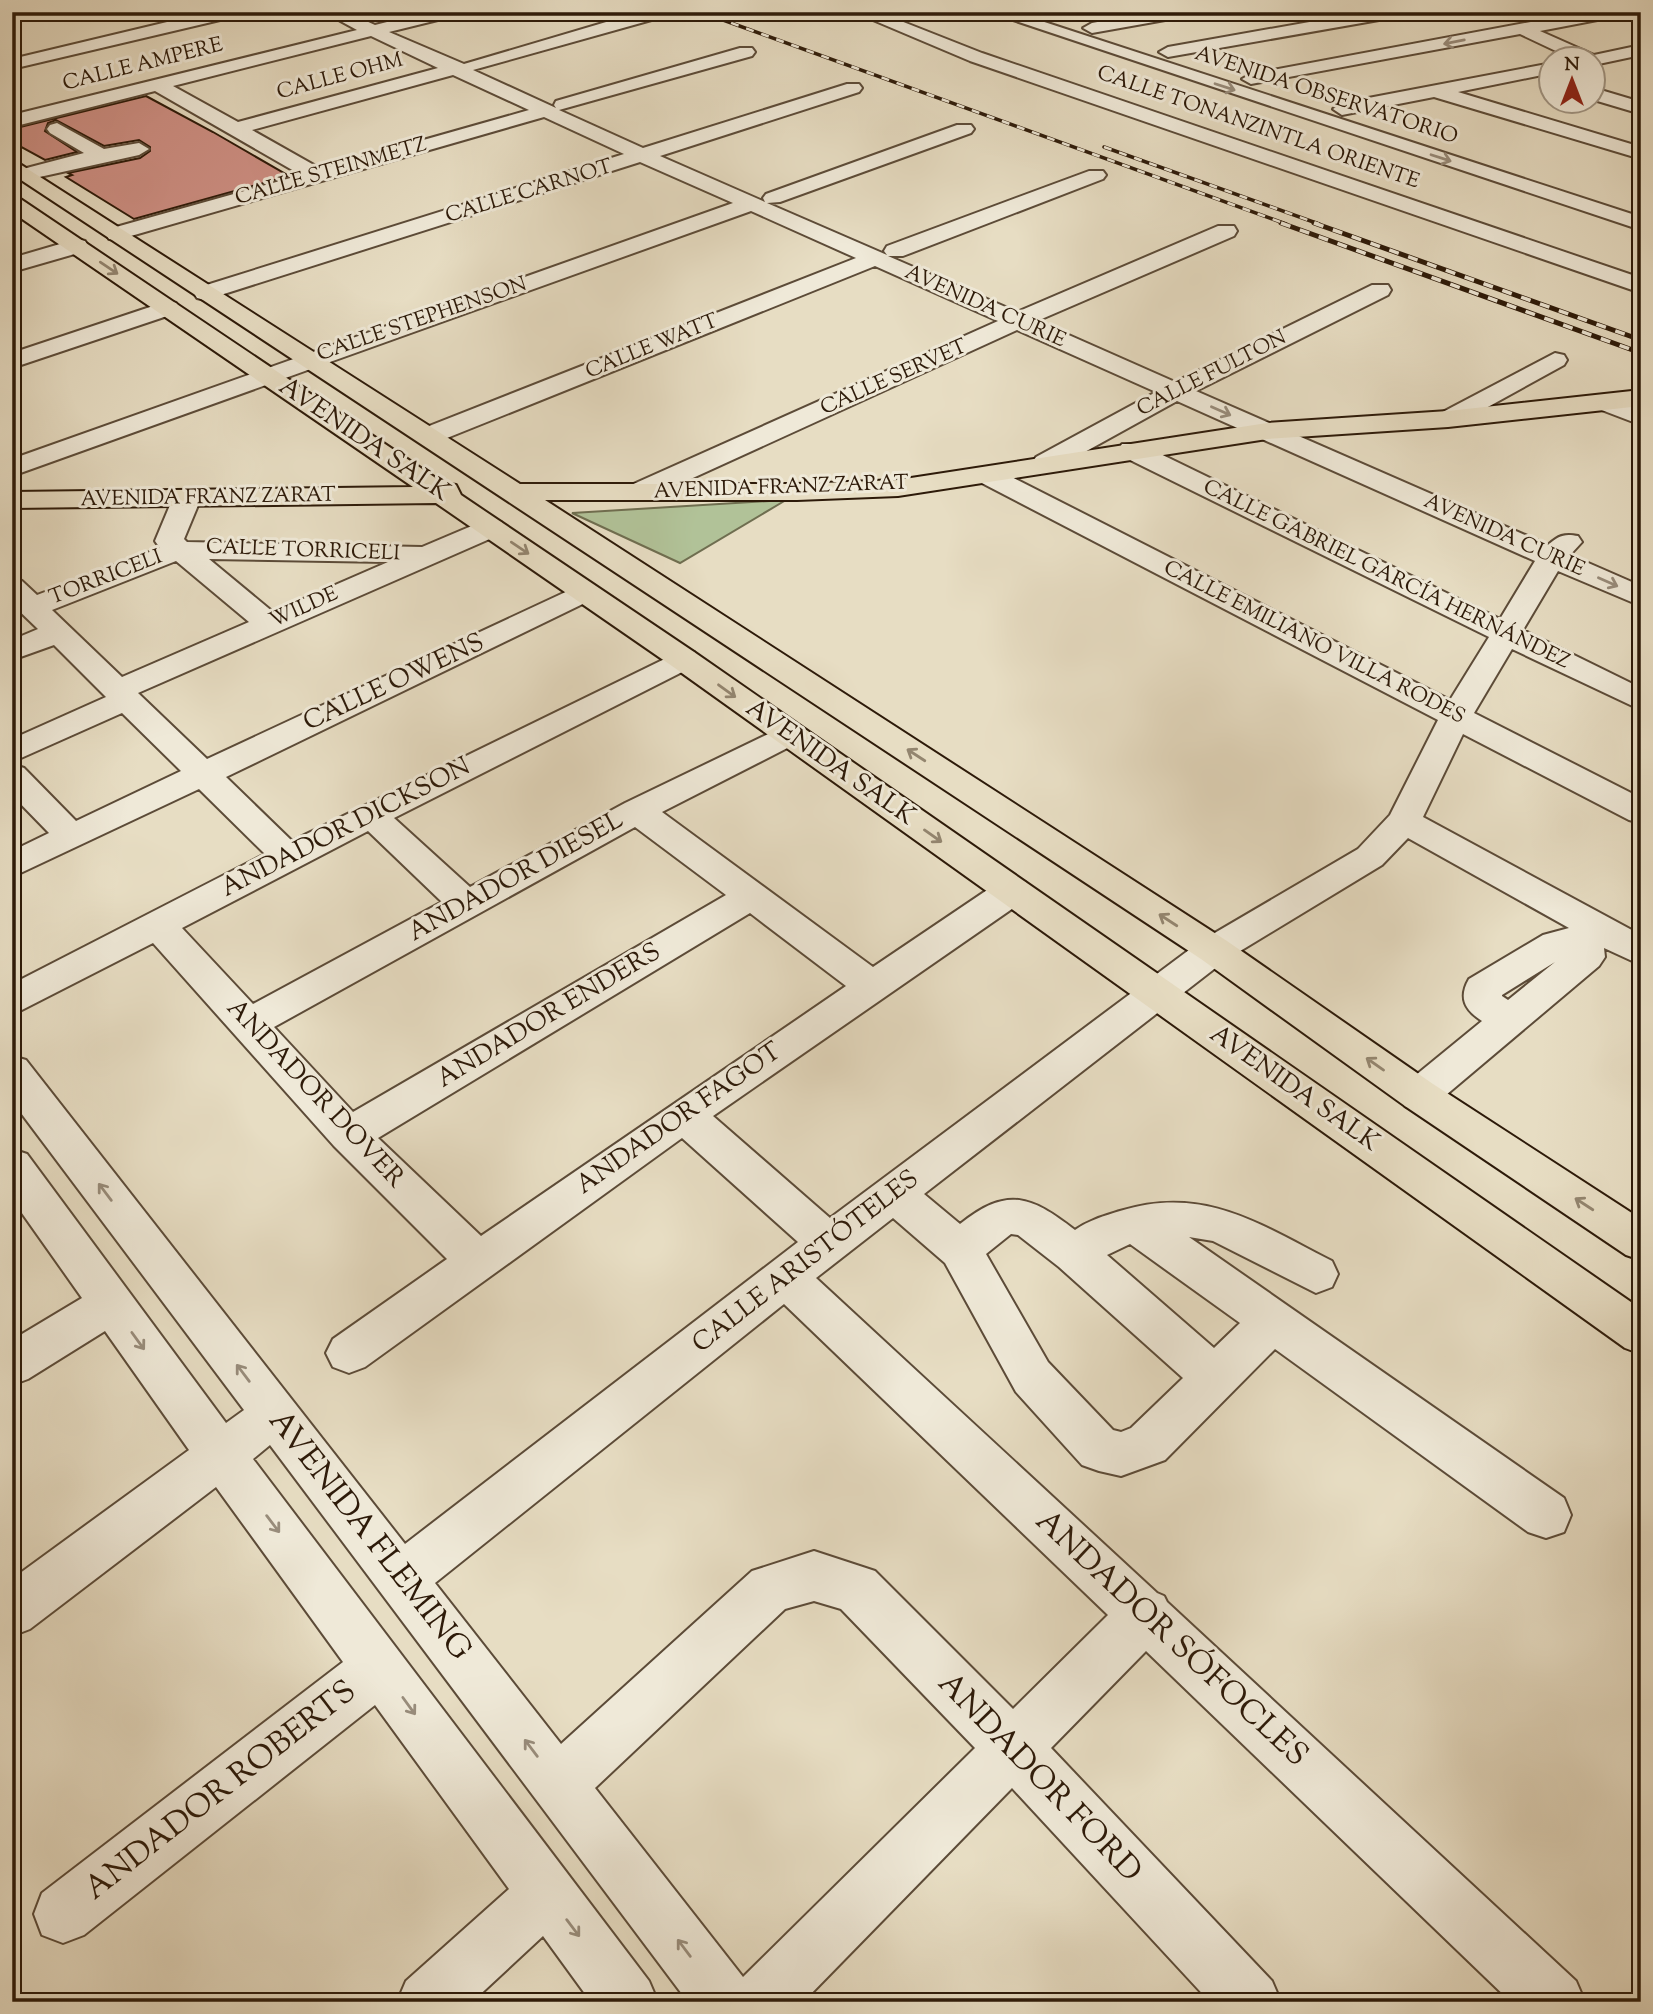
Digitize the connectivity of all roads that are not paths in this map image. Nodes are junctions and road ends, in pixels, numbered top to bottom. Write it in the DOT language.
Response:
graph roads {
  1 [pos="24,12"];
  2 [pos="231,12"];
  3 [pos="332,12"];
  4 [pos="353,12"];
  5 [pos="448,12"];
  6 [pos="862,12"];
  7 [pos="997,12"];
  8 [pos="1182,12"];
  9 [pos="1396,12"];
  10 [pos="1613,12"];
  11 [pos="12,15"];
  12 [pos="649,15"];
  13 [pos="1492,16"];
  14 [pos="1043,20"];
  15 [pos="1093,28"];
  16 [pos="380,29"];
  17 [pos="1521,29"];
  18 [pos="1560,46"];
  19 [pos="1641,50"];
  20 [pos="746,52"];
  21 [pos="1168,52"];
  22 [pos="1608,57"];
  23 [pos="12,64"];
  24 [pos="465,66"];
  25 [pos="1211,66"];
  26 [pos="1538,71"];
  27 [pos="1521,74"];
  28 [pos="1188,75"];
  29 [pos="1538,78"];
  30 [pos="1251,79"];
  31 [pos="156,85"];
  32 [pos="853,88"];
  33 [pos="1435,91"];
  34 [pos="1608,98"];
  35 [pos="1264,100"];
  36 [pos="554,108"];
  37 [pos="1641,108"];
  38 [pos="1239,109"];
  39 [pos="1342,109"];
  40 [pos="1214,118"];
  41 [pos="12,121"];
  42 [pos="1189,127"];
  43 [pos="57,129"];
  44 [pos="235,129"];
  45 [pos="964,129"];
  46 [pos="139,149"];
  47 [pos="653,152"];
  48 [pos="1641,153"];
  49 [pos="101,155"];
  50 [pos="1096,175"];
  51 [pos="317,176"];
  52 [pos="17,180"];
  53 [pos="764,200"];
  54 [pos="1641,205"];
  55 [pos="1641,224"];
  56 [pos="1641,230"];
  57 [pos="1226,232"];
  58 [pos="1602,232"];
  59 [pos="117,234"];
  60 [pos="1563,235"];
  61 [pos="1511,239"];
  62 [pos="77,246"];
  63 [pos="1468,247"];
  64 [pos="885,255"];
  65 [pos="12,265"];
  66 [pos="1641,286"];
  67 [pos="1380,290"];
  68 [pos="205,293"];
  69 [pos="168,308"];
  70 [pos="1026,317"];
  71 [pos="308,360"];
  72 [pos="1555,360"];
  73 [pos="12,361"];
  74 [pos="266,375"];
  75 [pos="1185,386"];
  76 [pos="1641,398"];
  77 [pos="1608,404"];
  78 [pos="1641,417"];
  79 [pos="1448,419"];
  80 [pos="1309,429"];
  81 [pos="1267,431"];
  82 [pos="428,436"];
  83 [pos="1131,450"];
  84 [pos="1045,463"];
  85 [pos="12,468"];
  86 [pos="987,475"];
  87 [pos="504,486"];
  88 [pos="639,492"];
  89 [pos="187,498"];
  90 [pos="12,500"];
  91 [pos="453,500"];
  92 [pos="491,528"];
  93 [pos="180,550"];
  94 [pos="1560,550"];
  95 [pos="427,554"];
  96 [pos="1641,574"];
  97 [pos="585,592"];
  98 [pos="22,597"];
  99 [pos="1641,597"];
  100 [pos="270,623"];
  101 [pos="58,632"];
  102 [pos="1507,636"];
  103 [pos="12,651"];
  104 [pos="682,659"];
  105 [pos="122,694"];
  106 [pos="1641,700"];
  107 [pos="1456,716"];
  108 [pos="787,735"];
  109 [pos="12,752"];
  110 [pos="203,774"];
  111 [pos="12,775"];
  112 [pos="637,811"];
  113 [pos="1641,812"];
  114 [pos="371,815"];
  115 [pos="1404,821"];
  116 [pos="72,837"];
  117 [pos="288,857"];
  118 [pos="12,865"];
  119 [pos="1012,891"];
  120 [pos="750,897"];
  121 [pos="466,904"];
  122 [pos="157,924"];
  123 [pos="1214,950"];
  124 [pos="1641,952"];
  125 [pos="872,985"];
  126 [pos="1158,993"];
  127 [pos="12,1001"];
  128 [pos="1511,1020"];
  129 [pos="248,1024"];
  130 [pos="12,1071"];
  131 [pos="1419,1095"];
  132 [pos="684,1115"];
  133 [pos="349,1135"];
  134 [pos="12,1166"];
  135 [pos="894,1194"];
  136 [pos="1136,1224"];
  137 [pos="1638,1234"];
  138 [pos="829,1243"];
  139 [pos="960,1251"];
  140 [pos="1075,1254"];
  141 [pos="477,1260"];
  142 [pos="1316,1274"];
  143 [pos="786,1278"];
  144 [pos="111,1303"];
  145 [pos="1274,1320"];
  146 [pos="1641,1334"];
  147 [pos="349,1353"];
  148 [pos="12,1365"];
  149 [pos="1214,1377"];
  150 [pos="275,1414"];
  151 [pos="222,1456"];
  152 [pos="1546,1515"];
  153 [pos="401,1578"];
  154 [pos="12,1611"];
  155 [pos="1146,1614"];
  156 [pos="380,1667"];
  157 [pos="1012,1747"];
  158 [pos="559,1784"];
  159 [pos="547,1894"];
  160 [pos="62,1914"];
  161 [pos="427,2002"];
  162 [pos="628,2002"];
  163 [pos="725,2002"];
  164 [pos="761,2002"];
  165 [pos="1251,2002"];
  166 [pos="1555,2002"];
  1 -- 11 [label="street"];
  2 -- 23 [label="street"];
  3 -- 16 [label="street, AVENIDA CURIE"];
  4 -- 16 [label="street, AVENIDA CURIE"];
  5 -- 16 [label="street, CALLE AMPERE"];
  6 -- 42 [label="street, CALLE TONANZINTLA ORIENTE"];
  7 -- 14 [label="street, AVENIDA OBSERVATORIO"];
  8 -- 15 [label="street"];
  9 -- 21 [label="street"];
  10 -- 17 [label="street"];
  12 -- 24 [label="street, CALLE OHM"];
  13 -- 17 [label="street"];
  14 -- 15 [label="street, AVENIDA OBSERVATORIO"];
  14 -- 28 [label="street, AVENIDA OBSERVATORIO"];
  15 -- 21 [label="street, AVENIDA OBSERVATORIO"];
  16 -- 24 [label="street, AVENIDA CURIE"];
  16 -- 31 [label="street, CALLE AMPERE"];
  17 -- 18 [label="street"];
  17 -- 30 [label="street, one-way"];
  19 -- 22 [label="street"];
  20 -- 36 [label="street, CALLE STEINMETZ"];
  21 -- 25 [label="street, AVENIDA OBSERVATORIO"];
  24 -- 36 [label="street, AVENIDA CURIE"];
  24 -- 44 [label="street, CALLE OHM"];
  25 -- 28 [label="street"];
  25 -- 30 [label="street, AVENIDA OBSERVATORIO"];
  26 -- 27 [label="street"];
  27 -- 29 [label="street"];
  27 -- 33 [label="street"];
  28 -- 35 [label="street, AVENIDA OBSERVATORIO, one-way"];
  30 -- 39 [label="street, AVENIDA OBSERVATORIO"];
  31 -- 41 [label="street, CALLE AMPERE"];
  31 -- 44 [label="street"];
  32 -- 47 [label="street, CALLE CARNOT"];
  33 -- 39 [label="street"];
  33 -- 48 [label="street"];
  34 -- 37 [label="street"];
  35 -- 38 [label="street"];
  35 -- 55 [label="street, AVENIDA OBSERVATORIO, one-way"];
  36 -- 47 [label="street, AVENIDA CURIE"];
  36 -- 51 [label="street, CALLE STEINMETZ"];
  39 -- 54 [label="street, AVENIDA OBSERVATORIO"];
  40 -- 42 [label="street"];
  42 -- 61 [label="street, CALLE TONANZINTLA ORIENTE"];
  43 -- 49 [label="street"];
  44 -- 51 [label="street"];
  45 -- 53 [label="street, CALLE STEPHENSON"];
  46 -- 49 [label="street"];
  47 -- 53 [label="street, AVENIDA CURIE"];
  47 -- 68 [label="street, CALLE CARNOT"];
  49 -- 52 [label="street"];
  50 -- 64 [label="street, CALLE WATT"];
  51 -- 59 [label="street, CALLE STEINMETZ"];
  52 -- 59 [label="main road, AVENIDA SALK"];
  52 -- 62 [label="main road, AVENIDA SALK"];
  53 -- 64 [label="street, AVENIDA CURIE"];
  53 -- 71 [label="street, CALLE STEPHENSON"];
  56 -- 58 [label="street"];
  57 -- 70 [label="street, CALLE SERVET"];
  59 -- 68 [label="main road, AVENIDA SALK"];
  60 -- 61 [label="street"];
  61 -- 63 [label="street"];
  61 -- 66 [label="street, CALLE TONANZINTLA ORIENTE"];
  62 -- 65 [label="street"];
  62 -- 69 [label="main road, AVENIDA SALK, one-way"];
  64 -- 70 [label="street, AVENIDA CURIE"];
  64 -- 82 [label="street, CALLE WATT"];
  67 -- 75 [label="street, CALLE FULTON"];
  68 -- 71 [label="main road, AVENIDA SALK"];
  69 -- 73 [label="street"];
  69 -- 74 [label="main road, AVENIDA SALK"];
  70 -- 75 [label="street, AVENIDA CURIE"];
  70 -- 88 [label="street, CALLE SERVET"];
  71 -- 74 [label="street, CALLE STEPHENSON"];
  71 -- 82 [label="main road, AVENIDA SALK"];
  72 -- 79 [label="street"];
  74 -- 85 [label="street, CALLE STEPHENSON"];
  74 -- 91 [label="main road, AVENIDA SALK"];
  75 -- 80 [label="street, AVENIDA CURIE"];
  75 -- 81 [label="street, AVENIDA CURIE, one-way"];
  75 -- 84 [label="street, CALLE FULTON"];
  76 -- 77 [label="main road, AVENIDA FRANZ ZARAT"];
  77 -- 78 [label="street"];
  77 -- 79 [label="main road, AVENIDA FRANZ ZARAT"];
  79 -- 80 [label="main road, AVENIDA FRANZ ZARAT"];
  80 -- 81 [label="main road, AVENIDA FRANZ ZARAT"];
  80 -- 94 [label="street, AVENIDA CURIE"];
  81 -- 83 [label="main road, AVENIDA FRANZ ZARAT"];
  81 -- 94 [label="street, AVENIDA CURIE"];
  82 -- 87 [label="main road, AVENIDA SALK"];
  83 -- 84 [label="main road, AVENIDA FRANZ ZARAT"];
  83 -- 102 [label="street, CALLE GABRIEL GARCÍA HERNÁNDEZ"];
  84 -- 86 [label="main road, AVENIDA FRANZ ZARAT"];
  86 -- 88 [label="main road, AVENIDA FRANZ ZARAT"];
  86 -- 107 [label="street, CALLE EMILIANO VILLA RODES"];
  87 -- 88 [label="main road, AVENIDA FRANZ ZARAT"];
  87 -- 91 [label="main road, AVENIDA FRANZ ZARAT"];
  123 -- 87 [label="main road, AVENIDA SALK, one-way"];
  89 -- 90 [label="main road, AVENIDA FRANZ ZARAT"];
  89 -- 91 [label="main road, AVENIDA FRANZ ZARAT"];
  89 -- 93 [label="street, CALLE TORRICELI"];
  91 -- 92 [label="main road, AVENIDA SALK"];
  92 -- 95 [label="street, WILDE"];
  92 -- 97 [label="main road, AVENIDA SALK, one-way"];
  93 -- 95 [label="street, CALLE TORRICELI"];
  93 -- 98 [label="street, TORRICELI"];
  93 -- 100 [label="street, CALLE TORRICELI"];
  94 -- 96 [label="street, AVENIDA CURIE"];
  94 -- 99 [label="street, AVENIDA CURIE, one-way"];
  94 -- 102 [label="street, CALLE ARISTÓTELES"];
  95 -- 100 [label="street, WILDE"];
  97 -- 104 [label="main road, AVENIDA SALK"];
  97 -- 110 [label="street, CALLE OWENS"];
  98 -- 101 [label="street"];
  100 -- 105 [label="street, WILDE"];
  101 -- 103 [label="street"];
  101 -- 105 [label="street"];
  102 -- 106 [label="street, CALLE GABRIEL GARCÍA HERNÁNDEZ"];
  102 -- 107 [label="street, CALLE ARISTÓTELES"];
  104 -- 108 [label="main road, AVENIDA SALK, one-way"];
  104 -- 114 [label="street, ANDADOR DICKSON"];
  105 -- 109 [label="street, WILDE"];
  105 -- 110 [label="street"];
  107 -- 113 [label="street, CALLE EMILIANO VILLA RODES"];
  107 -- 115 [label="street, CALLE ARISTÓTELES"];
  108 -- 112 [label="street, ANDADOR DIESEL"];
  108 -- 119 [label="main road, AVENIDA SALK, one-way"];
  110 -- 116 [label="street, CALLE OWENS"];
  110 -- 117 [label="street"];
  111 -- 116 [label="street"];
  112 -- 120 [label="street"];
  112 -- 121 [label="street, ANDADOR DIESEL"];
  114 -- 117 [label="street, ANDADOR DICKSON"];
  114 -- 121 [label="street"];
  115 -- 123 [label="street, CALLE ARISTÓTELES"];
  115 -- 124 [label="street"];
  116 -- 118 [label="street, CALLE OWENS"];
  117 -- 122 [label="street, ANDADOR DICKSON"];
  119 -- 125 [label="street, ANDADOR FAGOT"];
  119 -- 126 [label="main road, AVENIDA SALK"];
  120 -- 125 [label="street"];
  120 -- 133 [label="street, ANDADOR ENDERS"];
  121 -- 129 [label="street, ANDADOR DIESEL"];
  122 -- 127 [label="street, ANDADOR DICKSON"];
  122 -- 129 [label="street, ANDADOR DOVER"];
  123 -- 126 [label="street, CALLE ARISTÓTELES"];
  131 -- 123 [label="main road, AVENIDA SALK, one-way"];
  125 -- 132 [label="street, ANDADOR FAGOT"];
  126 -- 135 [label="street, CALLE ARISTÓTELES"];
  126 -- 146 [label="main road, AVENIDA SALK"];
  128 -- 131 [label="street"];
  129 -- 133 [label="street, ANDADOR DOVER"];
  150 -- 130 [label="street, AVENIDA FLEMING, one-way"];
  137 -- 131 [label="main road, AVENIDA SALK, one-way"];
  132 -- 138 [label="street"];
  132 -- 141 [label="street, ANDADOR FAGOT"];
  133 -- 141 [label="street, ANDADOR DOVER"];
  134 -- 144 [label="street"];
  135 -- 138 [label="street, CALLE ARISTÓTELES"];
  135 -- 139 [label="street"];
  136 -- 140 [label="street"];
  136 -- 142 [label="street"];
  136 -- 145 [label="street"];
  138 -- 143 [label="street, CALLE ARISTÓTELES"];
  139 -- 140 [label="street"];
  139 -- 149 [label="street"];
  140 -- 149 [label="street"];
  141 -- 147 [label="street, ANDADOR FAGOT"];
  143 -- 153 [label="street, CALLE ARISTÓTELES"];
  143 -- 155 [label="street, ANDADOR SÓFOCLES"];
  144 -- 148 [label="street"];
  144 -- 151 [label="street, one-way"];
  145 -- 149 [label="street"];
  145 -- 152 [label="street"];
  150 -- 151 [label="street"];
  150 -- 153 [label="street, AVENIDA FLEMING"];
  151 -- 154 [label="street"];
  151 -- 156 [label="street, one-way"];
  158 -- 153 [label="street, AVENIDA FLEMING, one-way"];
  155 -- 157 [label="street"];
  155 -- 166 [label="street, ANDADOR SÓFOCLES"];
  156 -- 159 [label="street, one-way"];
  156 -- 160 [label="street, ANDADOR ROBERTS"];
  157 -- 158 [label="street, ANDADOR FORD"];
  157 -- 164 [label="street"];
  157 -- 165 [label="street, ANDADOR FORD"];
  163 -- 158 [label="street, AVENIDA FLEMING, one-way"];
  159 -- 161 [label="street"];
  159 -- 162 [label="street, one-way"];
}
